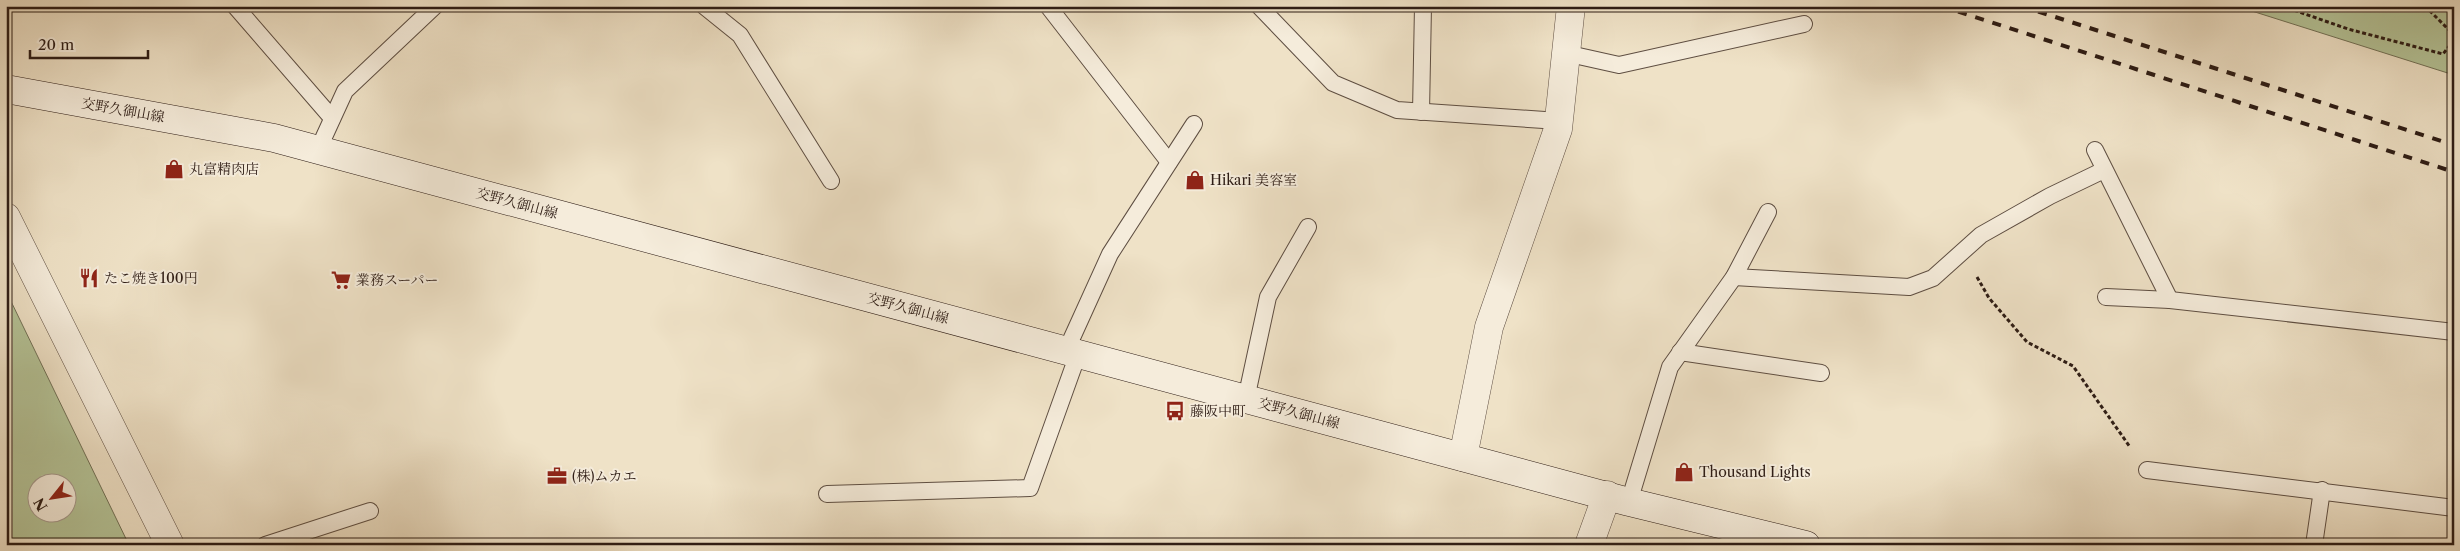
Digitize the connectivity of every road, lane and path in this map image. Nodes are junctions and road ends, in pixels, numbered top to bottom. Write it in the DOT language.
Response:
graph roads {
  1 [pos="235,6"];
  2 [pos="704,6"];
  3 [pos="1048,6"];
  4 [pos="1259,6"];
  5 [pos="1423,6"];
  6 [pos="1571,6"];
  7 [pos="2282,6"];
  8 [pos="2425,6"];
  9 [pos="433,7"];
  10 [pos="1804,24"];
  11 [pos="2454,35"];
  12 [pos="2454,40"];
  13 [pos="1565,53"];
  14 [pos="6,88"];
  15 [pos="1421,112"];
  16 [pos="332,118"];
  17 [pos="1559,122"];
  18 [pos="1194,124"];
  19 [pos="318,150"];
  20 [pos="2094,150"];
  21 [pos="1170,162"];
  22 [pos="2104,170"];
  23 [pos="831,181"];
  24 [pos="1768,212"];
  25 [pos="6,217"];
  26 [pos="1308,227"];
  27 [pos="1963,251"];
  28 [pos="1734,277"];
  29 [pos="2106,297"];
  30 [pos="2170,300"];
  31 [pos="2454,332"];
  32 [pos="1072,352"];
  33 [pos="1680,352"];
  34 [pos="1821,373"];
  35 [pos="1246,399"];
  36 [pos="1463,457"];
  37 [pos="2146,470"];
  38 [pos="2322,490"];
  39 [pos="828,494"];
  40 [pos="1618,498"];
  41 [pos="2454,508"];
  42 [pos="370,511"];
  43 [pos="170,545"];
  44 [pos="265,545"];
  45 [pos="1589,545"];
  46 [pos="1806,545"];
  47 [pos="2314,545"];
  1 -- 16 [label="lane"];
  2 -- 23 [label="lane"];
  3 -- 21 [label="lane"];
  4 -- 15 [label="lane"];
  5 -- 15 [label="lane"];
  6 -- 13 [label="main road"];
  7 -- 12 [label="path"];
  8 -- 11 [label="path"];
  9 -- 16 [label="lane"];
  10 -- 13 [label="lane"];
  13 -- 17 [label="main road"];
  14 -- 19 [label="main road, 交野久御山線"];
  15 -- 17 [label="lane"];
  16 -- 19 [label="lane"];
  17 -- 36 [label="main road"];
  18 -- 21 [label="lane"];
  19 -- 32 [label="main road, 交野久御山線"];
  20 -- 22 [label="lane"];
  21 -- 32 [label="lane"];
  22 -- 27 [label="lane"];
  22 -- 30 [label="lane"];
  24 -- 28 [label="lane"];
  25 -- 43 [label="main road"];
  26 -- 35 [label="lane"];
  27 -- 28 [label="lane"];
  27 -- 37 [label="path"];
  28 -- 33 [label="lane"];
  29 -- 30 [label="lane"];
  30 -- 31 [label="lane"];
  32 -- 35 [label="main road, 交野久御山線"];
  32 -- 39 [label="lane"];
  33 -- 34 [label="lane"];
  33 -- 40 [label="lane"];
  35 -- 36 [label="main road, 交野久御山線"];
  36 -- 40 [label="main road, 交野久御山線"];
  37 -- 38 [label="lane"];
  38 -- 41 [label="lane"];
  38 -- 47 [label="lane"];
  40 -- 45 [label="main road"];
  40 -- 46 [label="main road, 交野久御山線"];
  42 -- 44 [label="lane"];
}
